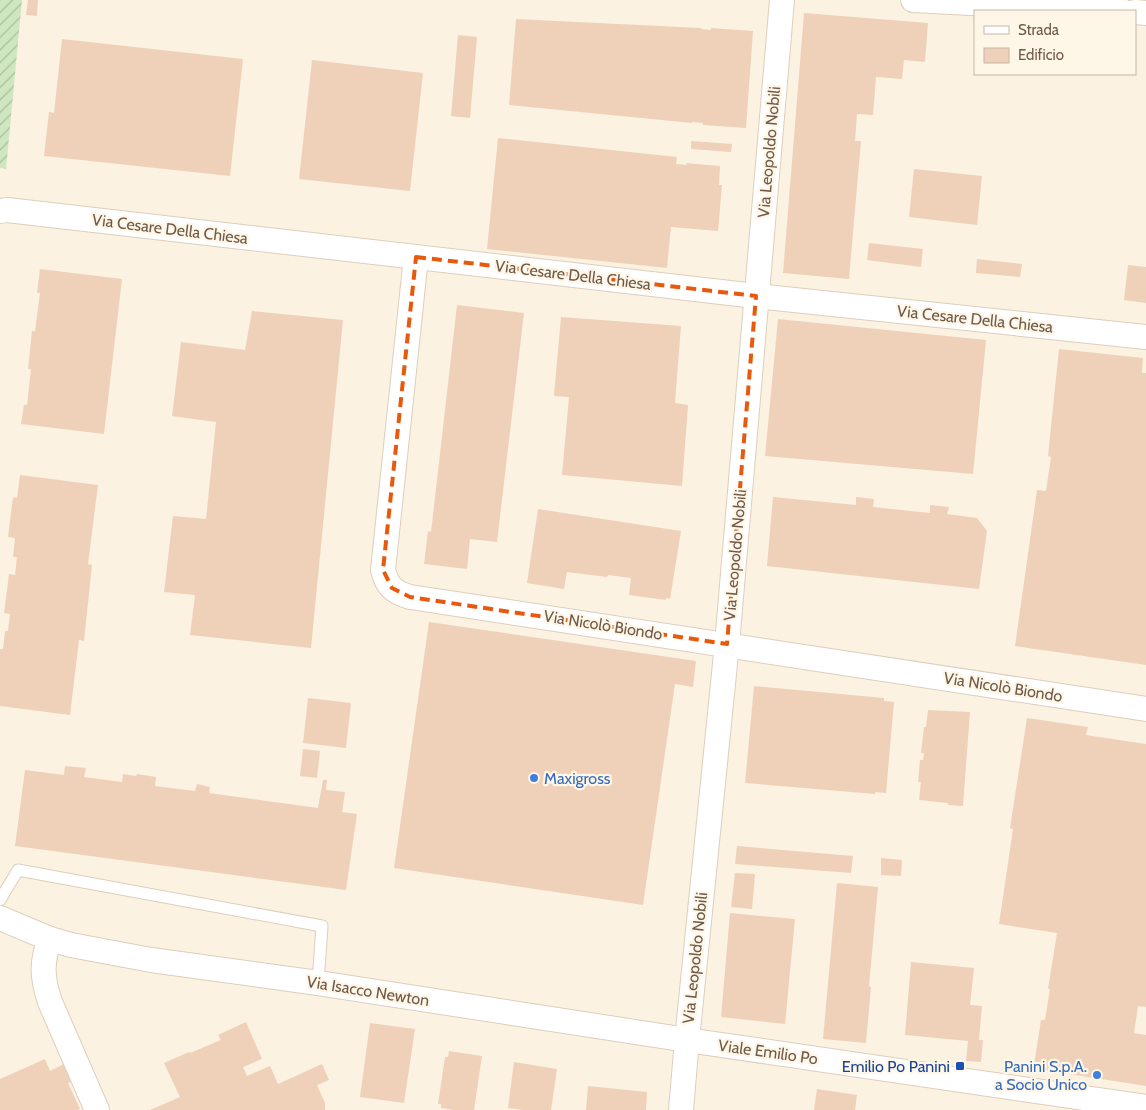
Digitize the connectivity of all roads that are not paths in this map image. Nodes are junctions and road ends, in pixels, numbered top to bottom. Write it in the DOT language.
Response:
graph roads {
  1 [pos="782,0"];
  2 [pos="913,0"];
  3 [pos="1103,10"];
  4 [pos="0,211"];
  5 [pos="416,257"];
  6 [pos="756,296"];
  7 [pos="1146,337"];
  8 [pos="728,644"];
  9 [pos="1146,709"];
  10 [pos="0,900"];
  11 [pos="0,918"];
  12 [pos="50,939"];
  13 [pos="318,983"];
  14 [pos="687,1040"];
  15 [pos="1146,1107"];
  16 [pos="97,1110"];
  17 [pos="681,1110"];
  1 -- 6 [label="street, Via Leopoldo Nobili"];
  2 -- 3 [label="street"];
  4 -- 5 [label="street, Via Cesare Della Chiesa"];
  5 -- 6 [label="street, Via Cesare Della Chiesa"];
  5 -- 8 [label="street, Via Nicolò Biondo"];
  6 -- 7 [label="street, Via Cesare Della Chiesa"];
  6 -- 8 [label="street, Via Leopoldo Nobili"];
  8 -- 9 [label="street, Via Nicolò Biondo"];
  8 -- 14 [label="street, Via Leopoldo Nobili"];
  10 -- 13 [label="lane"];
  11 -- 12 [label="street, Via Isacco Newton"];
  12 -- 13 [label="street, Via Isacco Newton"];
  12 -- 16 [label="street"];
  13 -- 14 [label="street, Via Isacco Newton"];
  14 -- 15 [label="street, Viale Emilio Po"];
  14 -- 17 [label="street, Via Leopoldo Nobili"];
}
